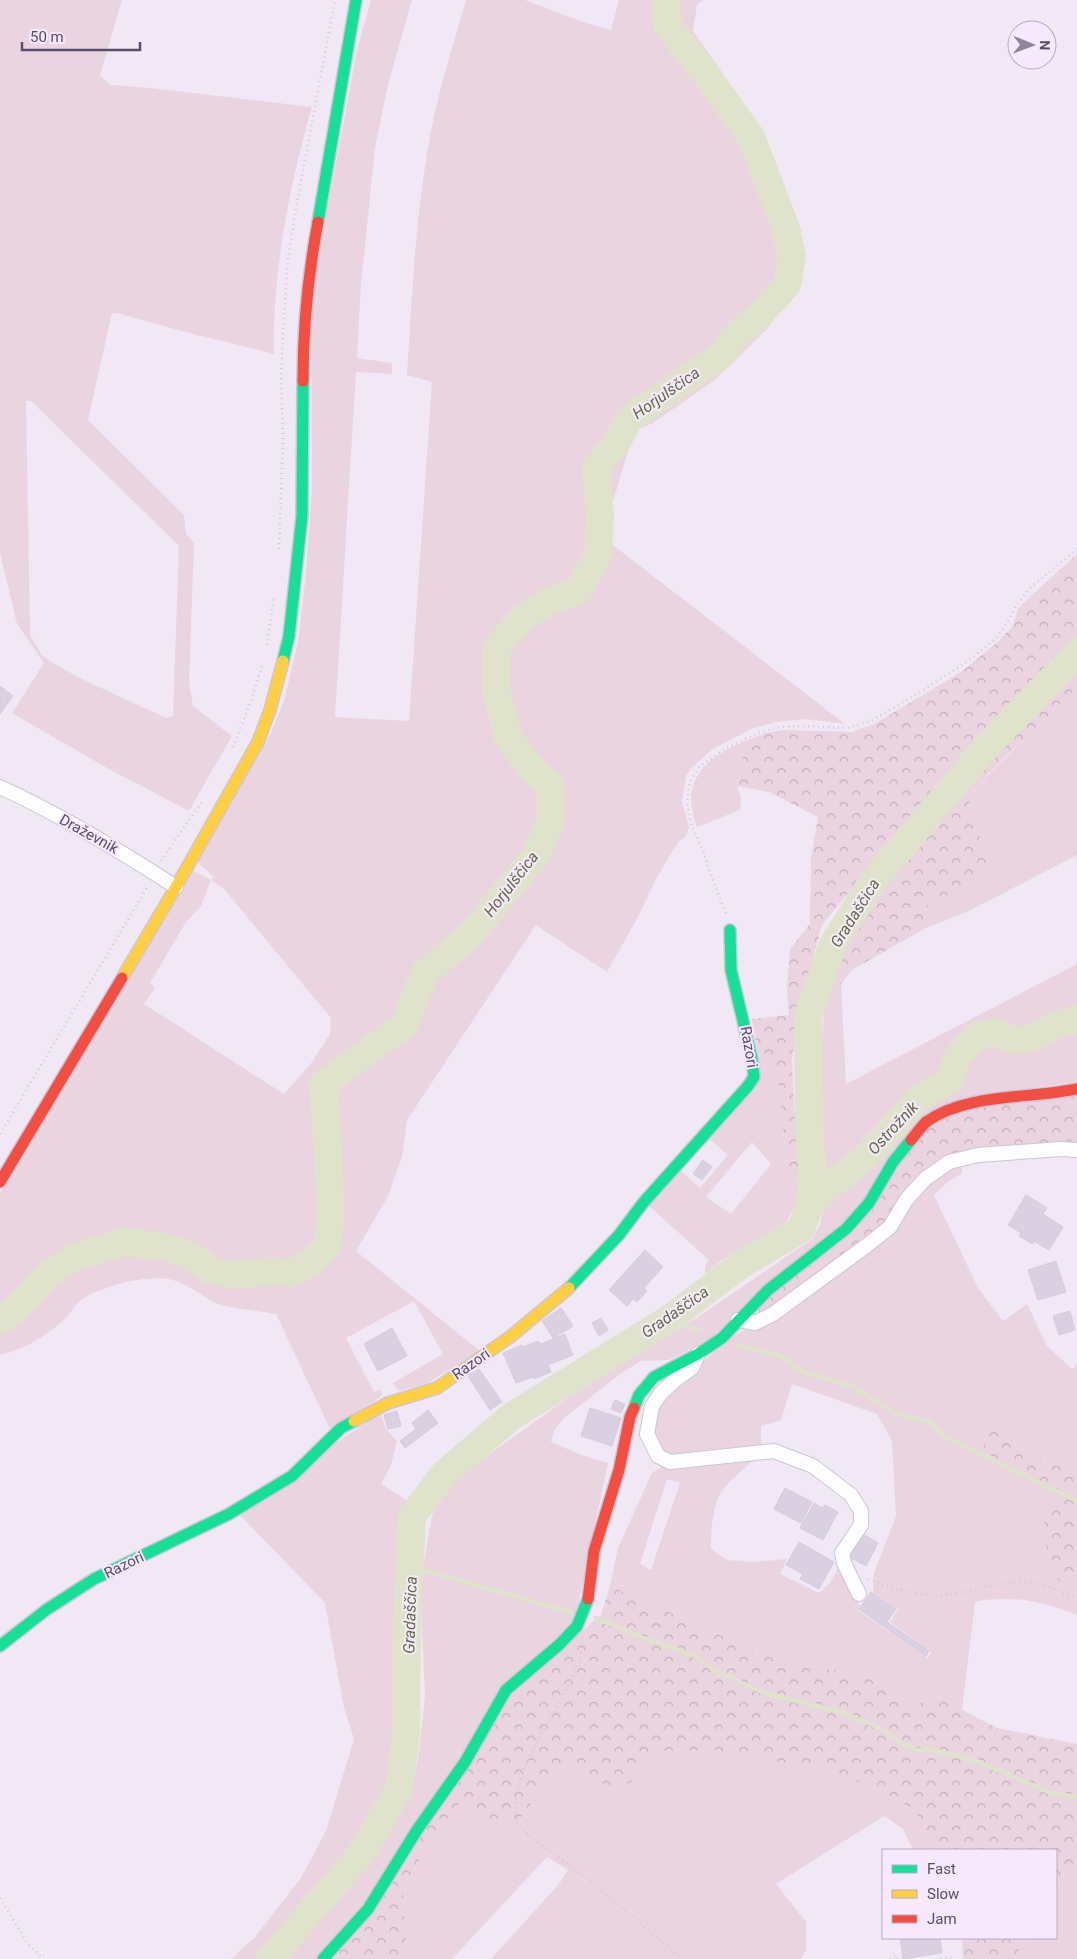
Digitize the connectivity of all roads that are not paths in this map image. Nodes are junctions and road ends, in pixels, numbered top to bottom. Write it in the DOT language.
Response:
graph roads {
  1 [pos="356,0"];
  2 [pos="0,787"];
  3 [pos="176,887"];
  4 [pos="730,930"];
  5 [pos="1077,1089"];
  6 [pos="1077,1150"];
  7 [pos="0,1182"];
  8 [pos="738,1320"];
  9 [pos="698,1354"];
  10 [pos="859,1594"];
  11 [pos="0,1646"];
  12 [pos="324,1959"];
  1 -- 3 [label="street"];
  2 -- 3 [label="street, Draževnik"];
  3 -- 7 [label="street"];
  4 -- 11 [label="street, Razori"];
  5 -- 8 [label="street"];
  6 -- 8 [label="street"];
  8 -- 9 [label="street"];
  9 -- 10 [label="street"];
  9 -- 12 [label="street"];
}
